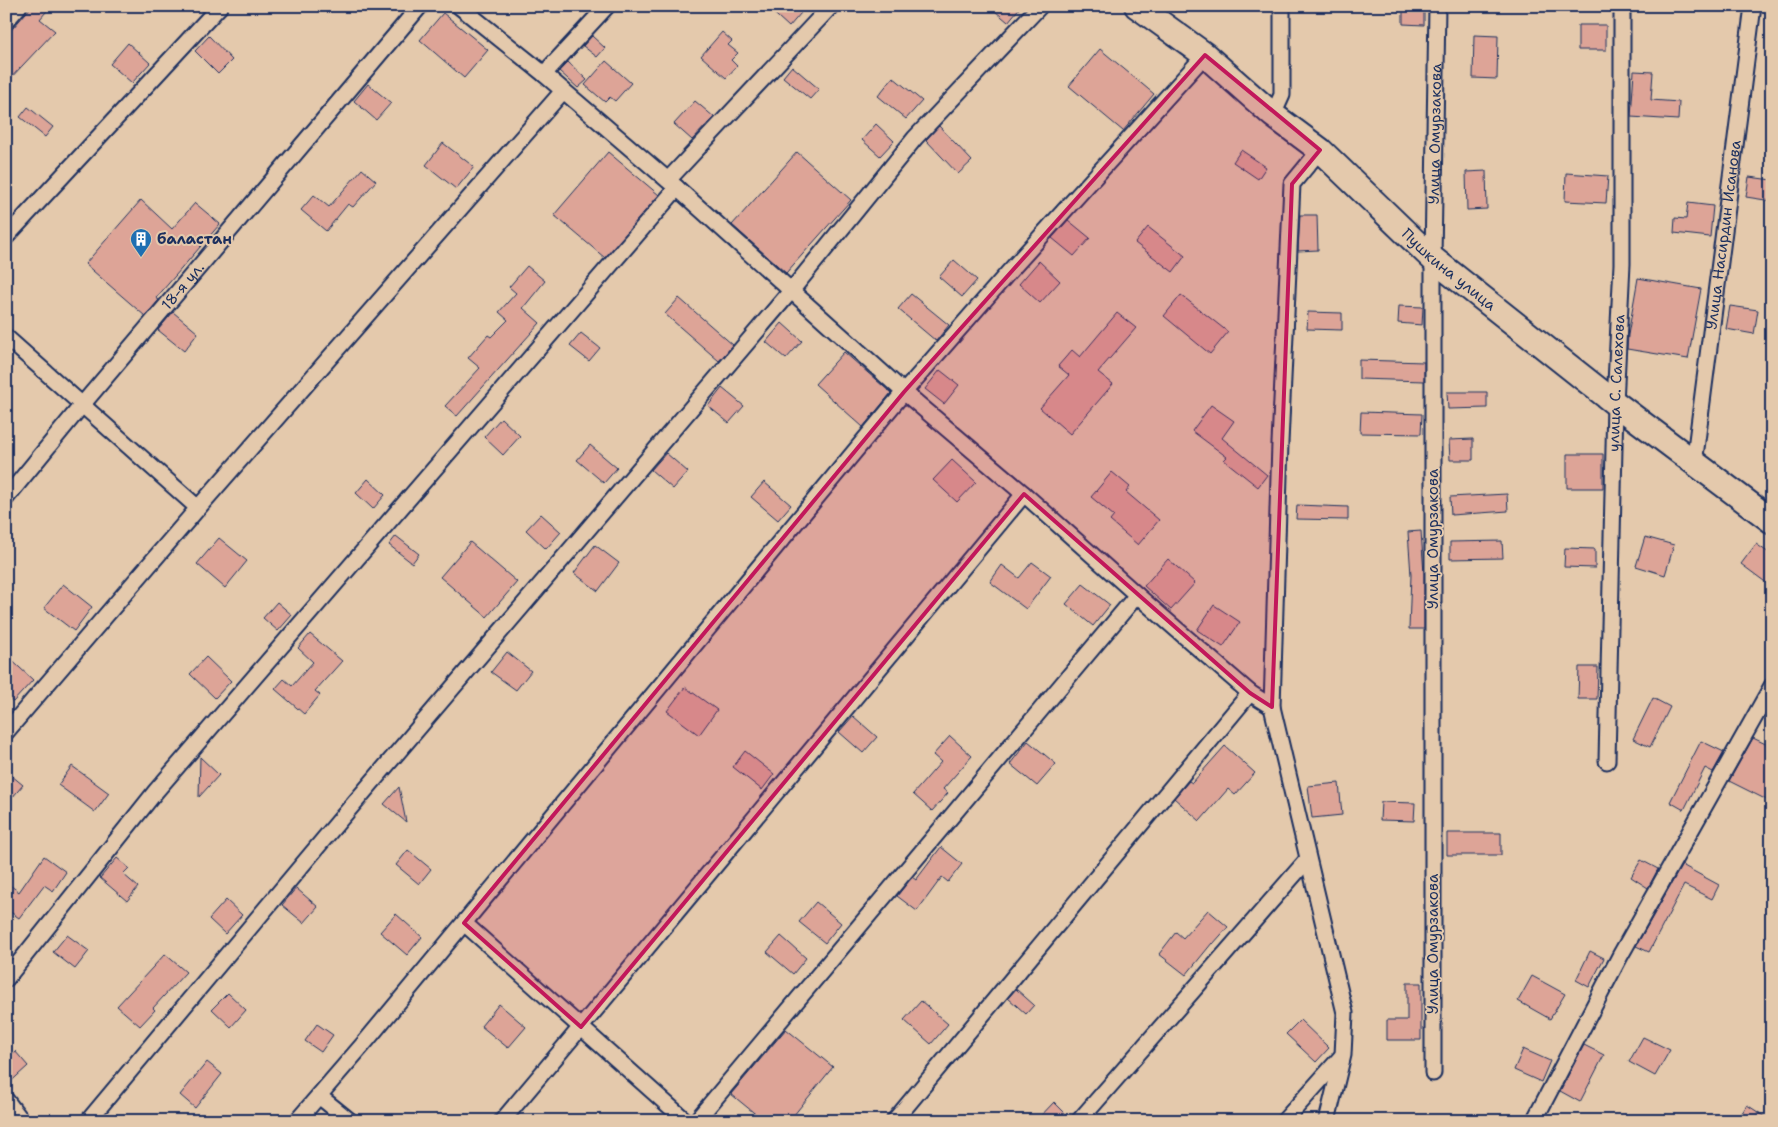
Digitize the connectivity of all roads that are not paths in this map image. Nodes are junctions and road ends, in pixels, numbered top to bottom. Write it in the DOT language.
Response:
graph roads {
  1 [pos="18,6"];
  2 [pos="220,6"];
  3 [pos="420,6"];
  4 [pos="459,6"];
  5 [pos="607,6"];
  6 [pos="831,6"];
  7 [pos="1040,6"];
  8 [pos="1138,6"];
  9 [pos="1282,6"];
  10 [pos="1437,6"];
  11 [pos="1622,6"];
  12 [pos="1753,6"];
  13 [pos="6,21"];
  14 [pos="1205,55"];
  15 [pos="544,74"];
  16 [pos="563,91"];
  17 [pos="1273,115"];
  18 [pos="1320,150"];
  19 [pos="673,184"];
  20 [pos="6,237"];
  21 [pos="1433,259"];
  22 [pos="791,291"];
  23 [pos="6,337"];
  24 [pos="904,392"];
  25 [pos="1615,403"];
  26 [pos="82,405"];
  27 [pos="1694,464"];
  28 [pos="1024,494"];
  29 [pos="6,498"];
  30 [pos="198,508"];
  31 [pos="1772,520"];
  32 [pos="1137,596"];
  33 [pos="1772,686"];
  34 [pos="1250,693"];
  35 [pos="1272,708"];
  36 [pos="6,732"];
  37 [pos="1607,761"];
  38 [pos="1308,860"];
  39 [pos="464,923"];
  40 [pos="6,979"];
  41 [pos="582,1027"];
  42 [pos="1343,1055"];
  43 [pos="1433,1073"];
  44 [pos="319,1096"];
  45 [pos="7,1103"];
  46 [pos="22,1121"];
  47 [pos="88,1121"];
  48 [pos="297,1121"];
  49 [pos="350,1121"];
  50 [pos="502,1121"];
  51 [pos="686,1121"];
  52 [pos="696,1121"];
  53 [pos="894,1121"];
  54 [pos="1079,1121"];
  55 [pos="1284,1121"];
  56 [pos="1327,1121"];
  57 [pos="1534,1121"];
  1 -- 13 [label="street"];
  2 -- 20 [label="street"];
  3 -- 26 [label="street, 18-я ул."];
  4 -- 15 [label="street"];
  5 -- 15 [label="street"];
  6 -- 19 [label="street"];
  7 -- 22 [label="street"];
  8 -- 14 [label="highway, Пушкина улица"];
  9 -- 17 [label="street"];
  10 -- 21 [label="street, Улица Омурзакова"];
  11 -- 25 [label="street, улица С. Салехова"];
  12 -- 27 [label="street, Улица Насирдин Исанова"];
  14 -- 17 [label="highway, Пушкина улица"];
  14 -- 24 [label="street"];
  15 -- 16 [label="street"];
  16 -- 19 [label="street"];
  16 -- 30 [label="street"];
  17 -- 18 [label="highway, Пушкина улица"];
  18 -- 21 [label="highway, Пушкина улица"];
  18 -- 35 [label="street"];
  19 -- 22 [label="street"];
  19 -- 40 [label="street"];
  21 -- 25 [label="highway, Пушкина улица"];
  21 -- 43 [label="street, Улица Омурзакова"];
  22 -- 24 [label="street"];
  22 -- 47 [label="street"];
  23 -- 26 [label="street"];
  24 -- 28 [label="street"];
  24 -- 39 [label="street"];
  25 -- 27 [label="highway, Пушкина улица"];
  25 -- 37 [label="street, улица С. Салехова"];
  26 -- 29 [label="street, 18-я ул."];
  26 -- 30 [label="street"];
  27 -- 31 [label="highway, Пушкина улица"];
  28 -- 32 [label="street"];
  28 -- 41 [label="street"];
  30 -- 36 [label="street"];
  32 -- 34 [label="street"];
  32 -- 52 [label="street"];
  33 -- 57 [label="street"];
  34 -- 35 [label="street"];
  34 -- 53 [label="street"];
  35 -- 38 [label="street"];
  38 -- 42 [label="street"];
  38 -- 54 [label="street"];
  39 -- 41 [label="street"];
  39 -- 44 [label="street"];
  41 -- 50 [label="street"];
  41 -- 51 [label="street"];
  42 -- 55 [label="street"];
  42 -- 56 [label="street"];
  44 -- 48 [label="street"];
  44 -- 49 [label="street"];
  45 -- 46 [label="street"];
}
